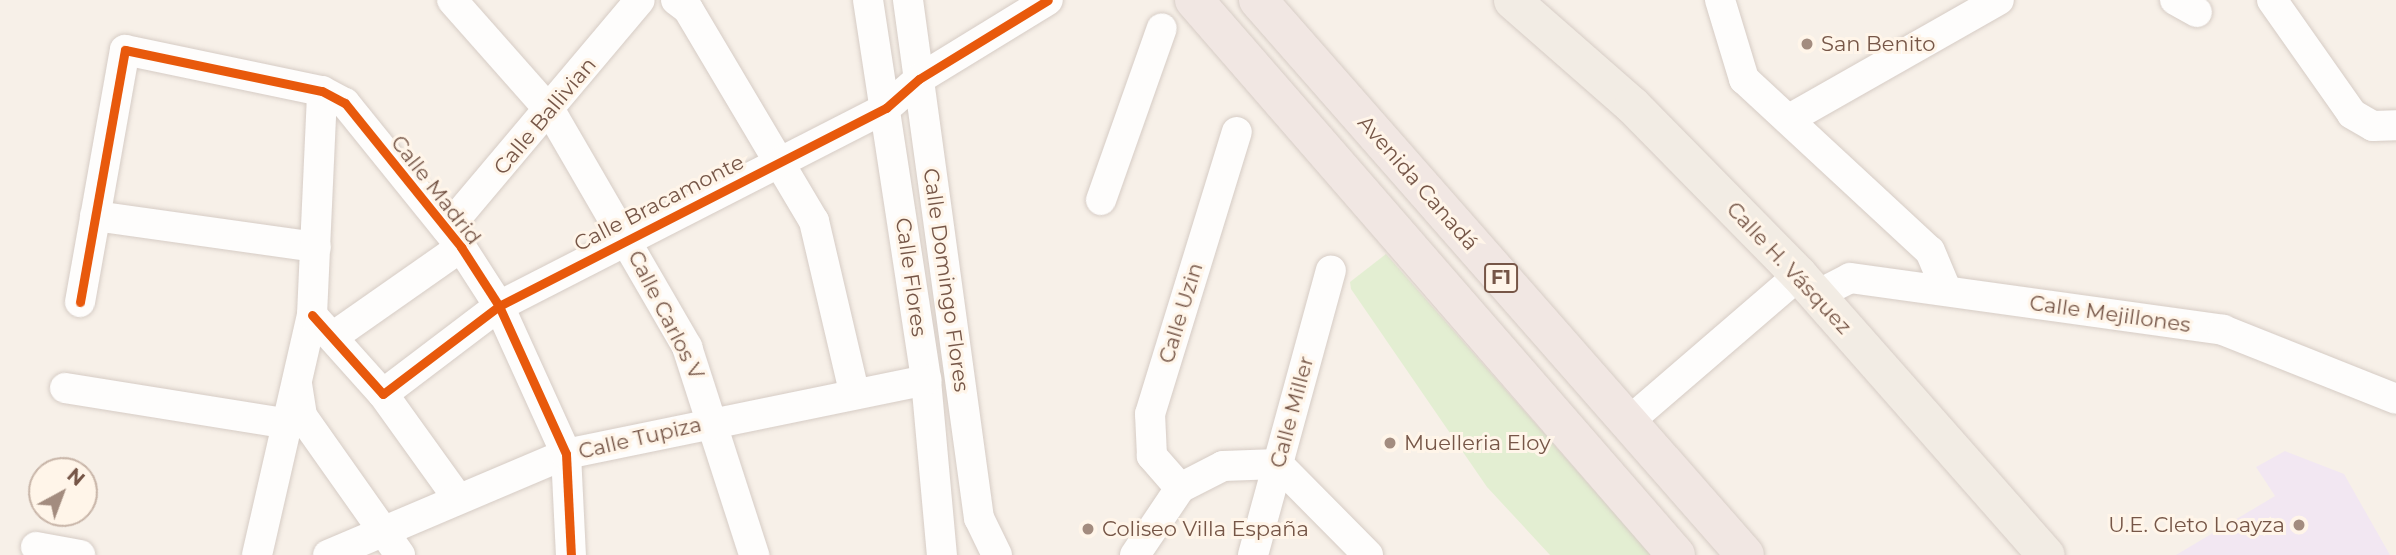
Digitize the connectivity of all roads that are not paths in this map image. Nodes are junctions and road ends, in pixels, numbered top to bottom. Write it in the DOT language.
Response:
graph roads {
  1 [pos="452,0"];
  2 [pos="640,0"];
  3 [pos="676,0"];
  4 [pos="868,0"];
  5 [pos="908,0"];
  6 [pos="1048,0"];
  7 [pos="1194,0"];
  8 [pos="1258,0"];
  9 [pos="1512,0"];
  10 [pos="1720,0"];
  11 [pos="1999,0"];
  12 [pos="2272,0"];
  13 [pos="1162,28"];
  14 [pos="919,79"];
  15 [pos="323,91"];
  16 [pos="886,108"];
  17 [pos="551,112"];
  18 [pos="1791,118"];
  19 [pos="2396,125"];
  20 [pos="1237,132"];
  21 [pos="779,161"];
  22 [pos="1101,200"];
  23 [pos="95,216"];
  24 [pos="454,238"];
  25 [pos="627,238"];
  26 [pos="316,247"];
  27 [pos="1331,270"];
  28 [pos="1808,285"];
  29 [pos="1946,289"];
  30 [pos="80,302"];
  31 [pos="499,306"];
  32 [pos="312,315"];
  33 [pos="334,336"];
  34 [pos="296,380"];
  35 [pos="926,380"];
  36 [pos="65,388"];
  37 [pos="854,391"];
  38 [pos="383,394"];
  39 [pos="2396,399"];
  40 [pos="716,421"];
  41 [pos="283,423"];
  42 [pos="1627,423"];
  43 [pos="566,454"];
  44 [pos="1278,464"];
  45 [pos="1180,488"];
  46 [pos="457,497"];
  47 [pos="393,543"];
  48 [pos="36,547"];
  49 [pos="80,555"];
  50 [pos="257,555"];
  51 [pos="328,555"];
  52 [pos="571,555"];
  53 [pos="754,555"];
  54 [pos="942,555"];
  55 [pos="997,555"];
  56 [pos="1135,555"];
  57 [pos="1253,555"];
  58 [pos="1368,555"];
  59 [pos="1676,555"];
  60 [pos="1745,555"];
  61 [pos="2046,555"];
  1 -- 17 [label="street, Calle Carlos V"];
  2 -- 17 [label="street, Calle Ballivian"];
  3 -- 21 [label="street"];
  4 -- 16 [label="street, Calle Flores"];
  5 -- 14 [label="street, Calle Domingo Flores"];
  6 -- 14 [label="street, Calle Bracamonte"];
  7 -- 59 [label="highway, F1"];
  8 -- 42 [label="highway, Avenida Canadá / F1"];
  9 -- 28 [label="main road, Calle H. Vásquez"];
  10 -- 18 [label="street"];
  11 -- 18 [label="street"];
  12 -- 19 [label="street"];
  13 -- 22 [label="street"];
  14 -- 16 [label="street, Calle Bracamonte"];
  14 -- 55 [label="street, Calle Domingo Flores"];
  15 -- 23 [label="street, Calle Madrid"];
  15 -- 24 [label="street, Calle Madrid"];
  15 -- 26 [label="street"];
  16 -- 21 [label="street, Calle Bracamonte"];
  16 -- 35 [label="street, Calle Flores"];
  17 -- 24 [label="street, Calle Ballivian"];
  17 -- 25 [label="street, Calle Carlos V"];
  18 -- 29 [label="street"];
  20 -- 45 [label="street, Calle Uzin"];
  21 -- 25 [label="street, Calle Bracamonte"];
  21 -- 37 [label="street"];
  23 -- 26 [label="street"];
  23 -- 30 [label="street"];
  24 -- 31 [label="street, Calle Madrid"];
  24 -- 33 [label="street, Calle Ballivian"];
  25 -- 31 [label="street, Calle Bracamonte"];
  25 -- 40 [label="street, Calle Carlos V"];
  26 -- 32 [label="street"];
  27 -- 44 [label="street, Calle Miller"];
  28 -- 29 [label="street, Calle Mejillones"];
  28 -- 42 [label="street, Calle Mejillones"];
  28 -- 61 [label="main road, Calle H. Vásquez"];
  29 -- 39 [label="street, Calle Mejillones"];
  31 -- 38 [label="street, Calle Bracamonte"];
  31 -- 43 [label="street, Calle Madrid"];
  32 -- 33 [label="street"];
  32 -- 34 [label="street"];
  33 -- 38 [label="street"];
  34 -- 41 [label="street"];
  34 -- 47 [label="street"];
  35 -- 37 [label="street, Calle Tupiza"];
  35 -- 54 [label="street, Calle Flores"];
  36 -- 41 [label="street"];
  37 -- 40 [label="street, Calle Tupiza"];
  38 -- 46 [label="street"];
  40 -- 43 [label="street, Calle Tupiza"];
  40 -- 53 [label="street, Calle Carlos V"];
  41 -- 50 [label="street"];
  42 -- 60 [label="highway, Avenida Canadá / F1"];
  43 -- 46 [label="street, Calle Tupiza"];
  43 -- 52 [label="street, Calle Madrid"];
  44 -- 45 [label="street"];
  44 -- 57 [label="street, Calle Miller"];
  44 -- 58 [label="street"];
  45 -- 56 [label="street"];
  46 -- 47 [label="street, Calle Tupiza"];
  47 -- 51 [label="street, Calle Tupiza"];
  48 -- 49 [label="street"];
}
